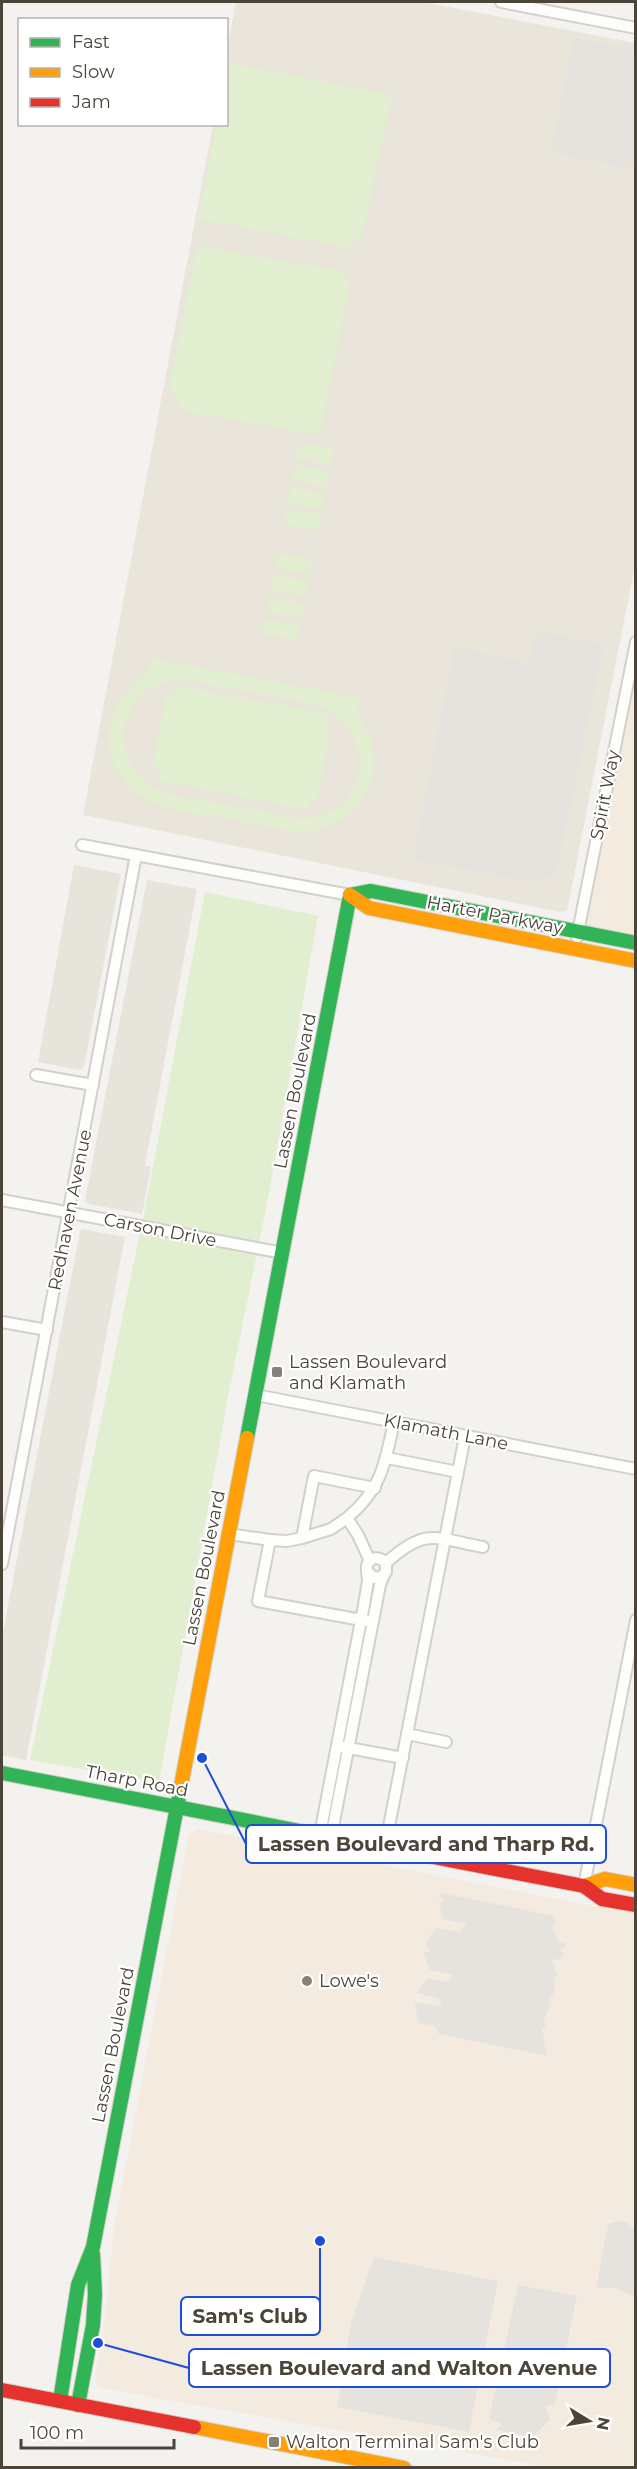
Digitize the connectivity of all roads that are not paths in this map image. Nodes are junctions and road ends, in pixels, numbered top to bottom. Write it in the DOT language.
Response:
graph roads {
  1 [pos="501,2"];
  2 [pos="636,28"];
  3 [pos="636,642"];
  4 [pos="82,845"];
  5 [pos="136,855"];
  6 [pos="350,896"];
  7 [pos="578,932"];
  8 [pos="636,944"];
  9 [pos="575,949"];
  10 [pos="636,961"];
  11 [pos="36,1075"];
  12 [pos="93,1085"];
  13 [pos="2,1200"];
  14 [pos="69,1212"];
  15 [pos="283,1253"];
  16 [pos="2,1322"];
  17 [pos="47,1330"];
  18 [pos="256,1395"];
  19 [pos="394,1422"];
  20 [pos="465,1436"];
  21 [pos="387,1458"];
  22 [pos="636,1469"];
  23 [pos="458,1472"];
  24 [pos="375,1488"];
  25 [pos="347,1518"];
  26 [pos="229,1534"];
  27 [pos="302,1538"];
  28 [pos="270,1540"];
  29 [pos="444,1540"];
  30 [pos="483,1547"];
  31 [pos="370,1561"];
  32 [pos="386,1563"];
  33 [pos="2,1564"];
  34 [pos="369,1573"];
  35 [pos="384,1575"];
  36 [pos="361,1620"];
  37 [pos="636,1620"];
  38 [pos="373,1622"];
  39 [pos="407,1734"];
  40 [pos="446,1742"];
  41 [pos="337,1745"];
  42 [pos="348,1748"];
  43 [pos="403,1758"];
  44 [pos="2,1773"];
  45 [pos="176,1806"];
  46 [pos="325,1836"];
  47 [pos="385,1847"];
  48 [pos="636,1885"];
  49 [pos="584,1886"];
  50 [pos="636,1905"];
  51 [pos="93,2247"];
  52 [pos="2,2390"];
  53 [pos="60,2401"];
  54 [pos="78,2405"];
  55 [pos="404,2468"];
  1 -- 2 [label="street"];
  3 -- 7 [label="street, Spirit Way"];
  4 -- 5 [label="street, Harter Parkway"];
  5 -- 6 [label="street, Harter Parkway"];
  5 -- 12 [label="street, Redhaven Avenue"];
  6 -- 7 [label="street, Harter Parkway"];
  6 -- 9 [label="street, Harter Parkway"];
  6 -- 15 [label="street, Lassen Boulevard"];
  7 -- 8 [label="street, Harter Parkway"];
  7 -- 9 [label="street, Spirit Way"];
  9 -- 10 [label="street, Harter Parkway"];
  11 -- 12 [label="street"];
  12 -- 14 [label="street, Redhaven Avenue"];
  13 -- 14 [label="street, Carson Drive"];
  14 -- 15 [label="street, Carson Drive"];
  14 -- 17 [label="street, Redhaven Avenue"];
  15 -- 18 [label="street, Lassen Boulevard"];
  16 -- 17 [label="street"];
  17 -- 33 [label="street, Redhaven Avenue"];
  18 -- 19 [label="street, Klamath Lane"];
  18 -- 26 [label="street, Lassen Boulevard"];
  19 -- 20 [label="street, Klamath Lane"];
  19 -- 21 [label="street"];
  20 -- 22 [label="street, Klamath Lane"];
  20 -- 23 [label="street"];
  21 -- 23 [label="street"];
  21 -- 24 [label="street"];
  23 -- 29 [label="street"];
  24 -- 25 [label="street"];
  24 -- 27 [label="street"];
  25 -- 27 [label="street"];
  25 -- 31 [label="street"];
  26 -- 28 [label="street"];
  26 -- 45 [label="street, Lassen Boulevard"];
  27 -- 28 [label="street"];
  28 -- 36 [label="street"];
  29 -- 30 [label="street"];
  29 -- 32 [label="street"];
  29 -- 39 [label="street"];
  31 -- 32 [label="street"];
  31 -- 34 [label="street"];
  32 -- 35 [label="street"];
  34 -- 35 [label="street"];
  34 -- 36 [label="street"];
  35 -- 38 [label="street"];
  36 -- 38 [label="street"];
  36 -- 41 [label="street"];
  37 -- 49 [label="street"];
  38 -- 42 [label="street"];
  39 -- 40 [label="street"];
  39 -- 43 [label="street"];
  41 -- 42 [label="street"];
  41 -- 46 [label="street"];
  42 -- 43 [label="street"];
  42 -- 46 [label="street"];
  43 -- 47 [label="street"];
  44 -- 45 [label="street, Tharp Road"];
  45 -- 46 [label="street, Tharp Road"];
  45 -- 51 [label="street, Lassen Boulevard"];
  46 -- 47 [label="street, Tharp Road"];
  47 -- 49 [label="street, Tharp Road"];
  48 -- 49 [label="street, Tharp Road"];
  49 -- 50 [label="street, Tharp Road"];
  51 -- 53 [label="street, Lassen Boulevard"];
  51 -- 54 [label="street, Lassen Boulevard"];
  52 -- 53 [label="street"];
  53 -- 54 [label="street"];
  54 -- 55 [label="street"];
}
